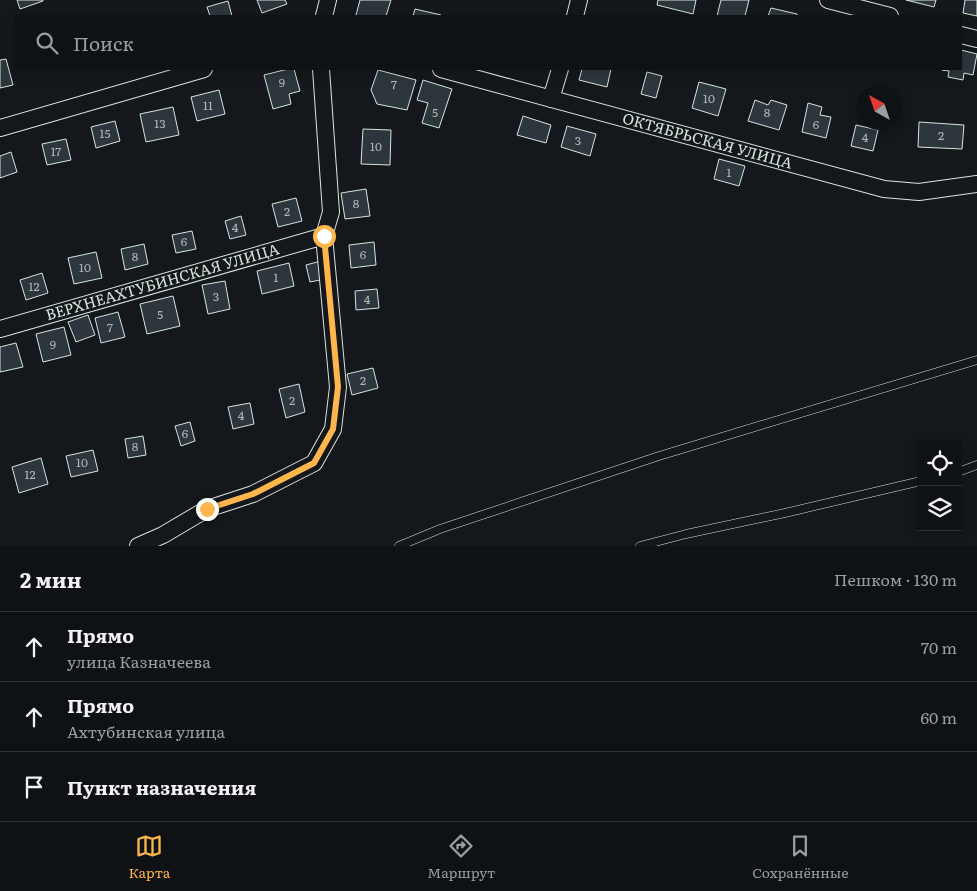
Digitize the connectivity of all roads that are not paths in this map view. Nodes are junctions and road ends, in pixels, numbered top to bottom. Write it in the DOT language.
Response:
graph roads {
  1 [pos="328,0"];
  2 [pos="579,0"];
  3 [pos="828,0"];
  4 [pos="324,15"];
  5 [pos="575,15"];
  6 [pos="886,15"];
  7 [pos="962,35"];
  8 [pos="977,39"];
  9 [pos="201,70"];
  10 [pos="322,70"];
  11 [pos="445,70"];
  12 [pos="560,70"];
  13 [pos="551,99"];
  14 [pos="0,128"];
  15 [pos="977,184"];
  16 [pos="324,236"];
  17 [pos="0,329"];
  18 [pos="977,360"];
  19 [pos="977,465"];
  20 [pos="962,471"];
  21 [pos="917,482"];
  22 [pos="138,546"];
  23 [pos="399,546"];
  24 [pos="640,546"];
  1 -- 4 [label="street"];
  2 -- 5 [label="street"];
  3 -- 6 [label="street"];
  7 -- 8 [label="street"];
  9 -- 14 [label="street"];
  10 -- 16 [label="street"];
  11 -- 13 [label="street, ОКТЯБРЬСКАЯ УЛИЦА"];
  12 -- 13 [label="street"];
  13 -- 15 [label="street, ОКТЯБРЬСКАЯ УЛИЦА"];
  16 -- 17 [label="street, ВЕРХНЕАХТУБИНСКАЯ УЛИЦА"];
  16 -- 22 [label="street"];
  18 -- 23 [label="lane"];
  19 -- 20 [label="lane"];
  21 -- 24 [label="lane"];
}
